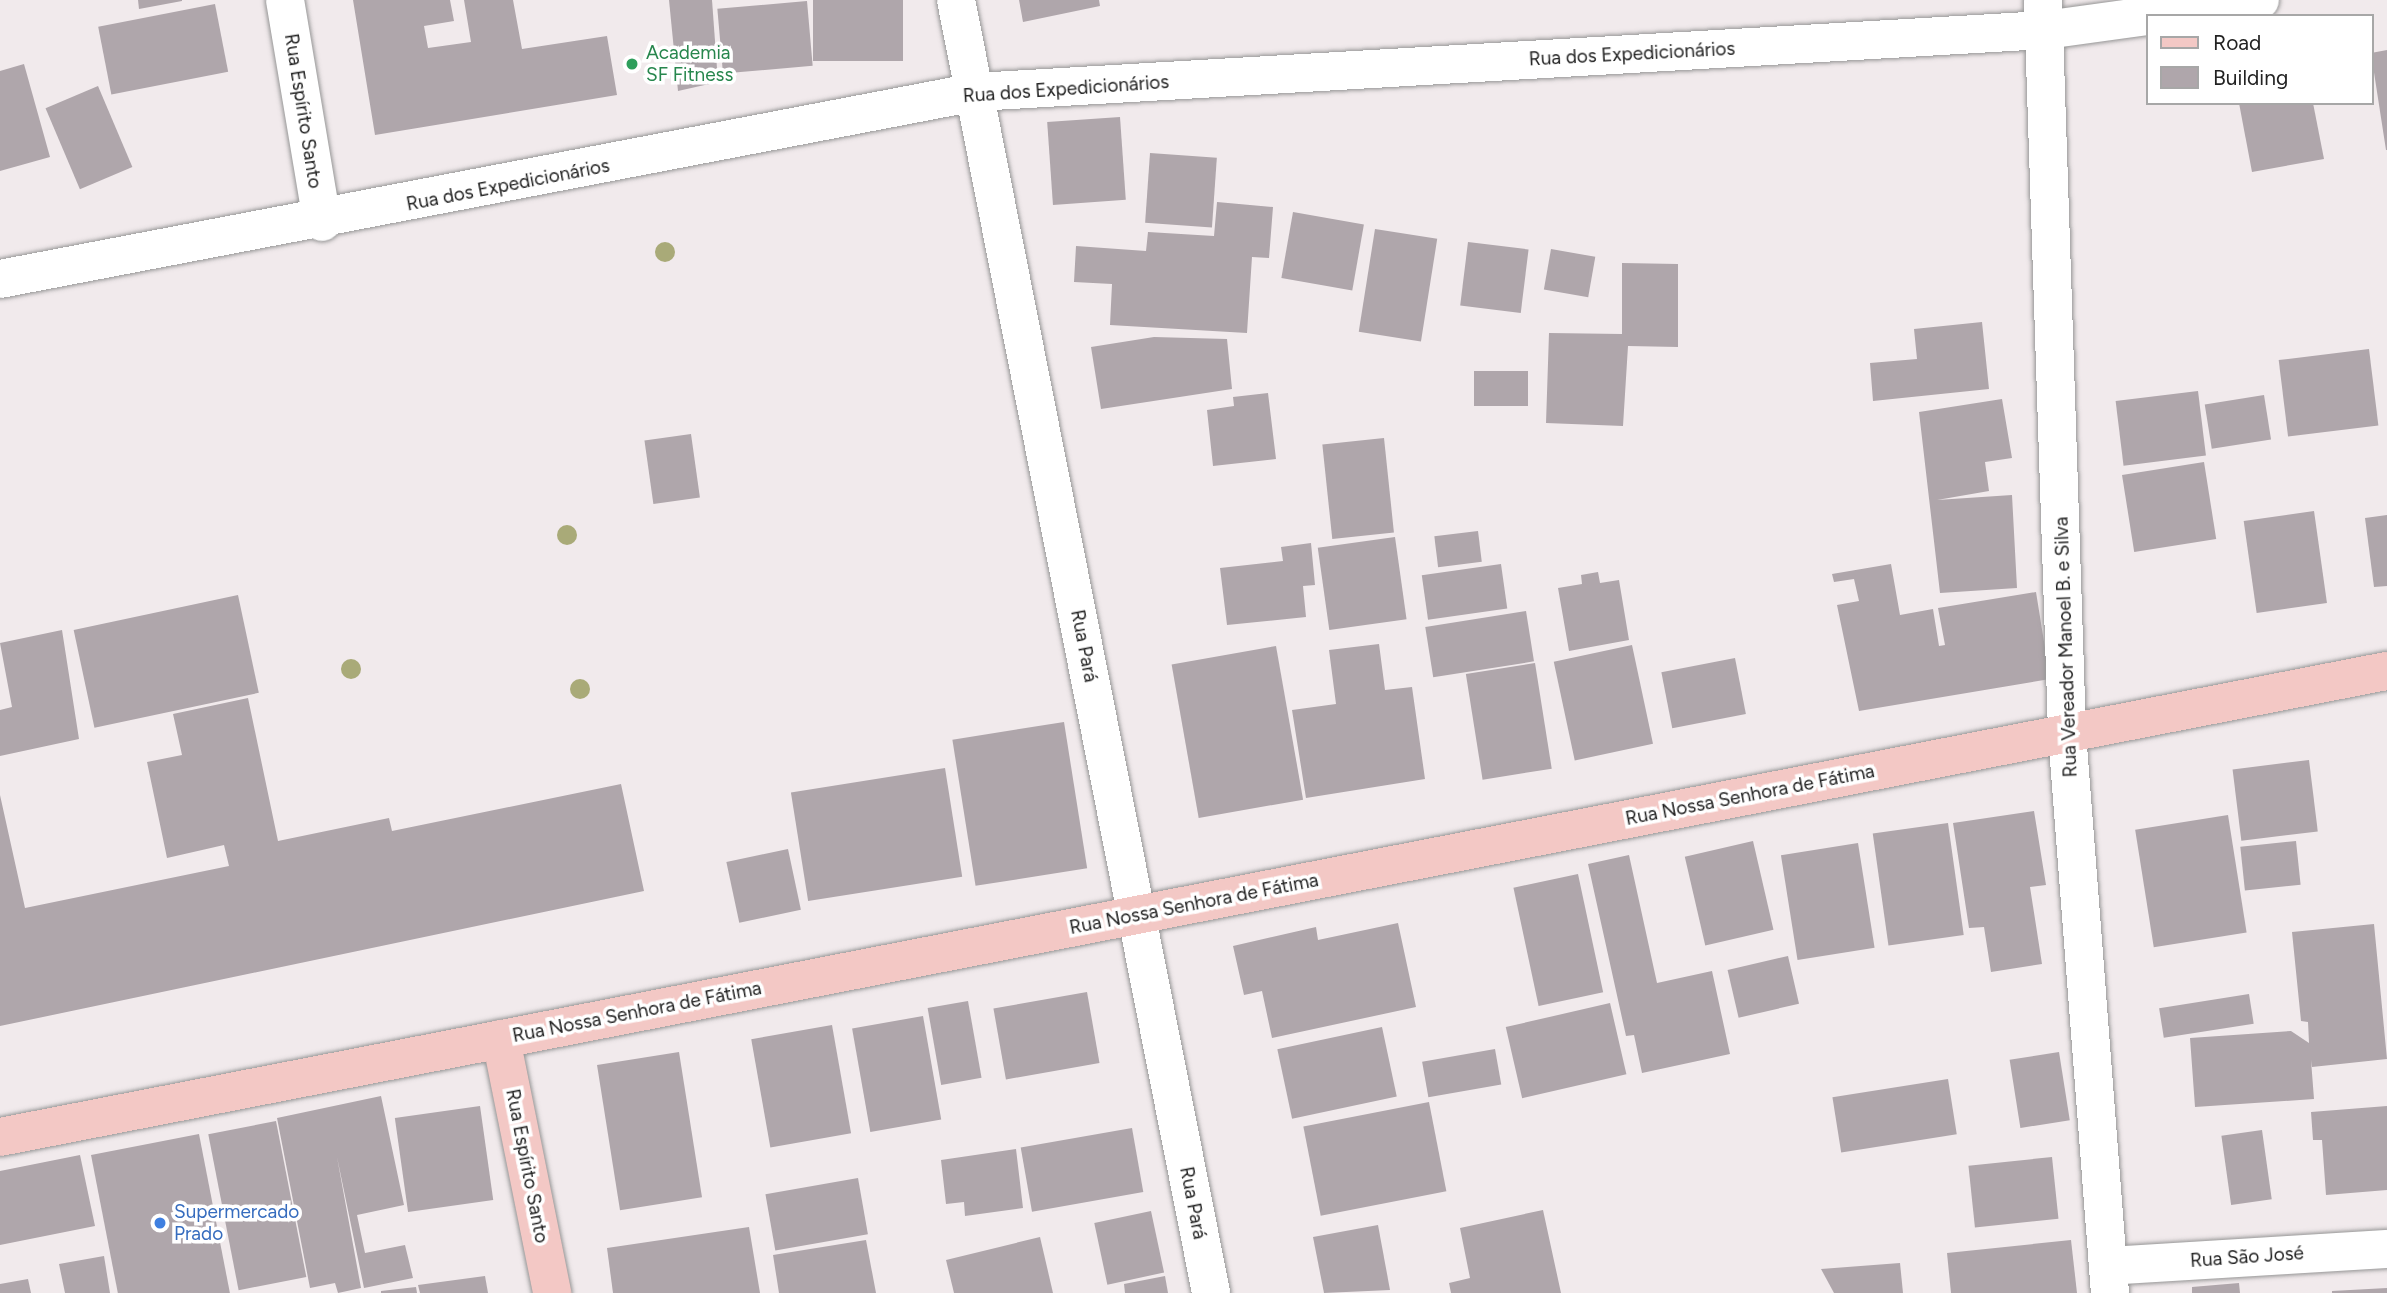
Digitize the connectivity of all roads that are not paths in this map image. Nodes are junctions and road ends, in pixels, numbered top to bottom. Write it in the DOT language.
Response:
graph roads {
  1 [pos="285,0"];
  2 [pos="956,0"];
  3 [pos="2260,0"];
  4 [pos="2161,14"];
  5 [pos="2044,15"];
  6 [pos="2146,16"];
  7 [pos="976,92"];
  8 [pos="321,222"];
  9 [pos="0,279"];
  10 [pos="2387,671"];
  11 [pos="2067,733"];
  12 [pos="1136,915"];
  13 [pos="501,1039"];
  14 [pos="0,1137"];
  15 [pos="2387,1249"];
  16 [pos="2109,1280"];
  17 [pos="552,1293"];
  18 [pos="1211,1293"];
  1 -- 8 [label="street, Rua Espírito Santo"];
  2 -- 7 [label="street, Rua Pará"];
  3 -- 4 [label="street, Rua dos Expedicionários"];
  5 -- 6 [label="street, Rua dos Expedicionários"];
  5 -- 7 [label="street, Rua dos Expedicionários"];
  5 -- 11 [label="street, Rua Vereador Manoel B. e Silva"];
  7 -- 8 [label="street, Rua dos Expedicionários"];
  7 -- 12 [label="street, Rua Pará"];
  8 -- 9 [label="street, Rua dos Expedicionários"];
  10 -- 11 [label="street, Rua Nossa Senhora de Fátima"];
  11 -- 12 [label="street, Rua Nossa Senhora de Fátima"];
  11 -- 16 [label="street, Rua Vereador Manoel B. e Silva"];
  12 -- 13 [label="street, Rua Nossa Senhora de Fátima"];
  12 -- 18 [label="street, Rua Pará"];
  13 -- 14 [label="street, Rua Nossa Senhora de Fátima"];
  13 -- 17 [label="street, Rua Espírito Santo"];
  15 -- 16 [label="street, Rua São José"];
}
